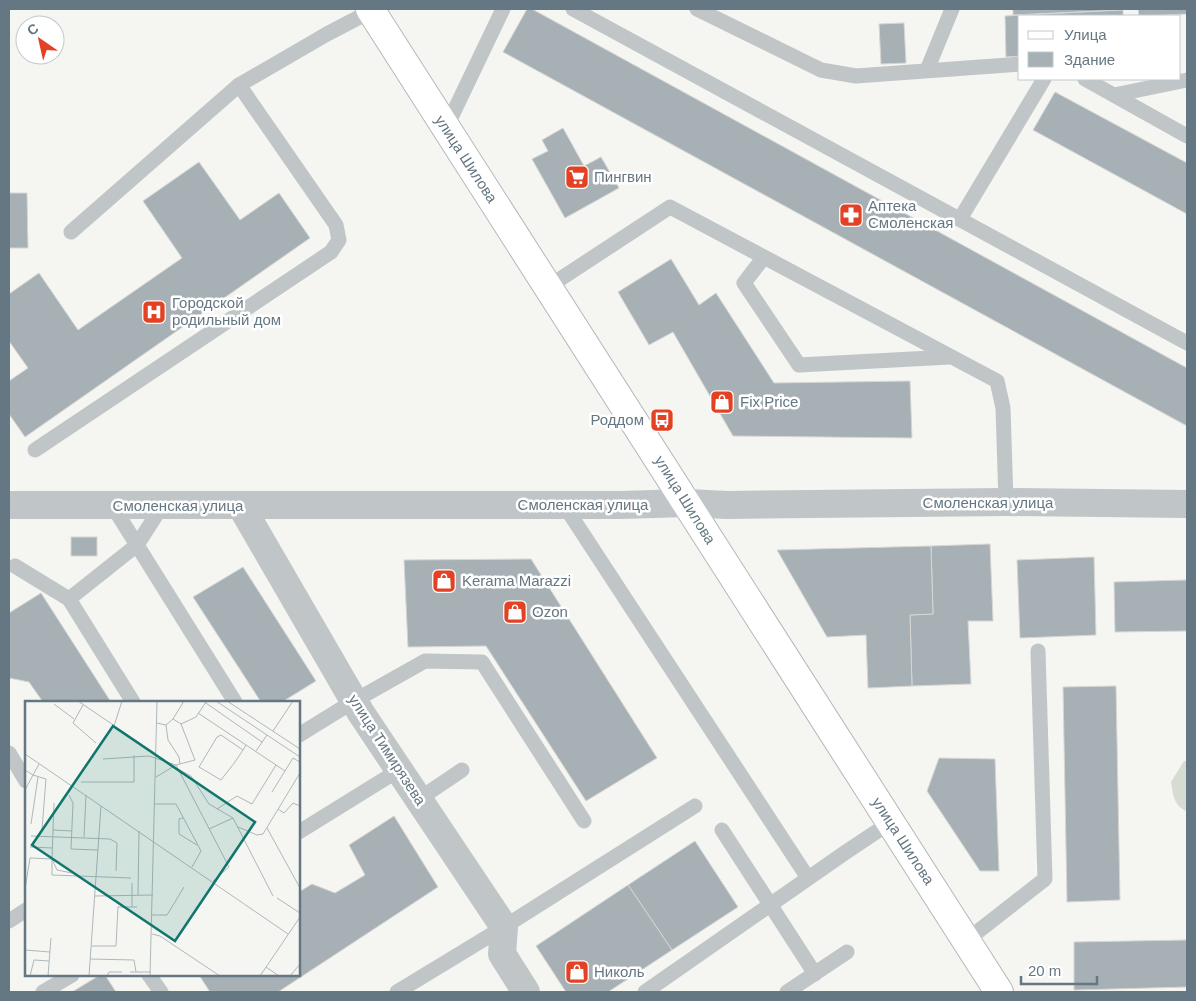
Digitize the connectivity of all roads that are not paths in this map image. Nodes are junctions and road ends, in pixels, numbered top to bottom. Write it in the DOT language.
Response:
graph roads {
  1 [pos="374,9"];
  2 [pos="503,9"];
  3 [pos="573,9"];
  4 [pos="697,9"];
  5 [pos="952,9"];
  6 [pos="1018,64"];
  7 [pos="927,70"];
  8 [pos="1043,80"];
  9 [pos="1087,80"];
  10 [pos="1187,80"];
  11 [pos="239,85"];
  12 [pos="1114,95"];
  13 [pos="446,128"];
  14 [pos="1187,136"];
  15 [pos="960,219"];
  16 [pos="72,232"];
  17 [pos="764,257"];
  18 [pos="548,287"];
  19 [pos="1187,343"];
  20 [pos="952,357"];
  21 [pos="35,450"];
  22 [pos="1185,498"];
  23 [pos="1006,502"];
  24 [pos="687,504"];
  25 [pos="9,505"];
  26 [pos="564,505"];
  27 [pos="112,506"];
  28 [pos="162,506"];
  29 [pos="241,506"];
  30 [pos="137,545"];
  31 [pos="15,566"];
  32 [pos="69,599"];
  33 [pos="1038,651"];
  34 [pos="132,701"];
  35 [pos="234,701"];
  36 [pos="354,701"];
  37 [pos="300,734"];
  38 [pos="9,753"];
  39 [pos="399,770"];
  40 [pos="462,770"];
  41 [pos="25,780"];
  42 [pos="419,800"];
  43 [pos="695,806"];
  44 [pos="584,821"];
  45 [pos="891,822"];
  46 [pos="722,830"];
  47 [pos="300,831"];
  48 [pos="808,878"];
  49 [pos="771,904"];
  50 [pos="25,911"];
  51 [pos="9,921"];
  52 [pos="504,927"];
  53 [pos="967,940"];
  54 [pos="847,952"];
  55 [pos="815,974"];
  56 [pos="70,976"];
  57 [pos="150,976"];
  58 [pos="43,992"];
  59 [pos="161,992"];
  60 [pos="397,992"];
  61 [pos="526,992"];
  62 [pos="645,992"];
  63 [pos="787,992"];
  64 [pos="999,992"];
  1 -- 11 [label="lane"];
  1 -- 13 [label="main road, улица Шилова"];
  2 -- 13 [label="lane"];
  3 -- 15 [label="lane"];
  4 -- 7 [label="lane"];
  5 -- 7 [label="lane"];
  6 -- 7 [label="lane"];
  8 -- 15 [label="lane"];
  9 -- 12 [label="lane"];
  10 -- 12 [label="lane"];
  11 -- 16 [label="lane"];
  11 -- 21 [label="lane"];
  12 -- 14 [label="lane"];
  13 -- 18 [label="main road, улица Шилова"];
  15 -- 19 [label="lane"];
  17 -- 18 [label="lane"];
  17 -- 20 [label="lane"];
  17 -- 20 [label="lane"];
  18 -- 24 [label="main road, улица Шилова"];
  20 -- 23 [label="lane"];
  22 -- 23 [label="street, Смоленская улица"];
  23 -- 24 [label="street, Смоленская улица"];
  24 -- 26 [label="street, Смоленская улица"];
  24 -- 45 [label="main road, улица Шилова"];
  25 -- 27 [label="street, Смоленская улица"];
  26 -- 29 [label="street, Смоленская улица"];
  26 -- 48 [label="lane"];
  27 -- 28 [label="street, Смоленская улица"];
  27 -- 30 [label="lane"];
  28 -- 29 [label="street, Смоленская улица"];
  28 -- 30 [label="lane"];
  29 -- 36 [label="street, улица Тимирязева"];
  30 -- 32 [label="lane"];
  30 -- 35 [label="lane"];
  31 -- 32 [label="lane"];
  32 -- 34 [label="lane"];
  33 -- 53 [label="lane"];
  36 -- 37 [label="lane"];
  36 -- 39 [label="street, улица Тимирязева"];
  36 -- 44 [label="lane"];
  38 -- 41 [label="lane"];
  39 -- 42 [label="street, улица Тимирязева"];
  39 -- 47 [label="lane"];
  40 -- 42 [label="lane"];
  42 -- 52 [label="street, улица Тимирязева"];
  43 -- 52 [label="lane"];
  45 -- 48 [label="lane"];
  45 -- 53 [label="main road, улица Шилова"];
  46 -- 49 [label="lane"];
  48 -- 49 [label="lane"];
  49 -- 55 [label="lane"];
  49 -- 62 [label="lane"];
  50 -- 51 [label="lane"];
  52 -- 60 [label="lane"];
  52 -- 61 [label="street"];
  53 -- 64 [label="main road, улица Шилова"];
  54 -- 55 [label="lane"];
  55 -- 63 [label="lane"];
  56 -- 58 [label="lane"];
  57 -- 59 [label="lane"];
}
